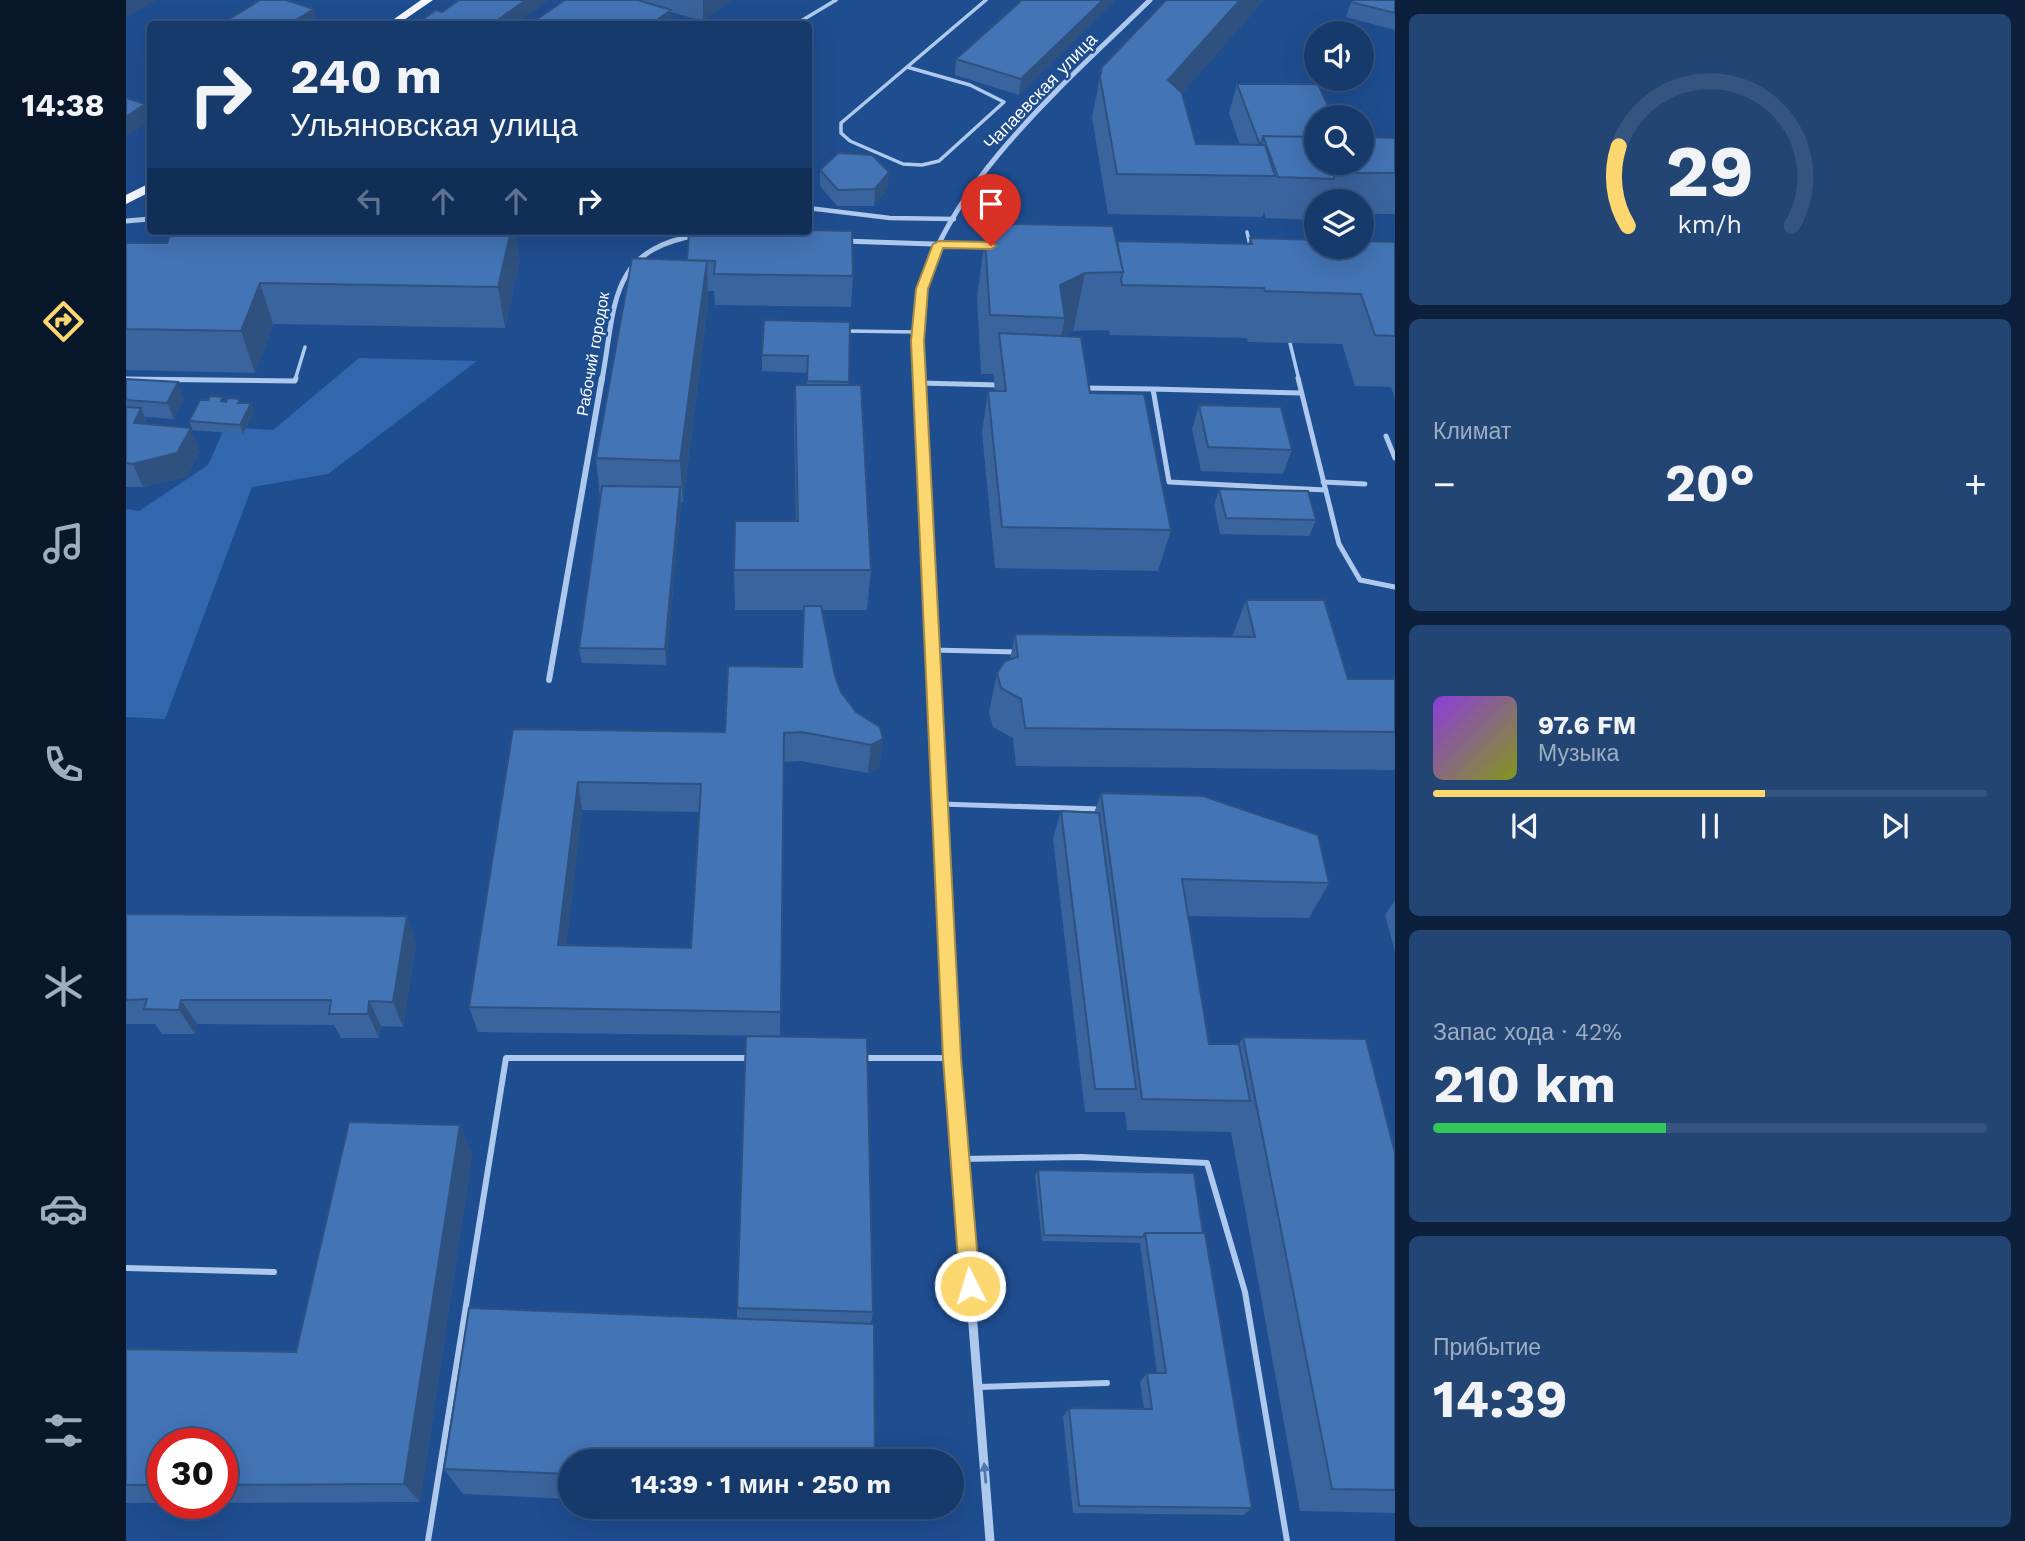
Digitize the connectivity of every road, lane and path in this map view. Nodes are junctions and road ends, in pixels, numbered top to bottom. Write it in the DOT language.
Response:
graph roads {
  1 [pos="428,0"];
  2 [pos="836,0"];
  3 [pos="986,0"];
  4 [pos="1150,0"];
  5 [pos="396,21"];
  6 [pos="801,21"];
  7 [pos="907,66"];
  8 [pos="147,189"];
  9 [pos="126,200"];
  10 [pos="812,208"];
  11 [pos="147,219"];
  12 [pos="954,219"];
  13 [pos="126,221"];
  14 [pos="1247,232"];
  15 [pos="705,235"];
  16 [pos="829,240"];
  17 [pos="939,244"];
  18 [pos="1007,246"];
  19 [pos="1238,250"];
  20 [pos="1251,250"];
  21 [pos="1259,251"];
  22 [pos="835,331"];
  23 [pos="918,332"];
  24 [pos="1290,343"];
  25 [pos="305,347"];
  26 [pos="126,379"];
  27 [pos="919,383"];
  28 [pos="1004,385"];
  29 [pos="1074,387"];
  30 [pos="1153,389"];
  31 [pos="1301,393"];
  32 [pos="1386,436"];
  33 [pos="1395,458"];
  34 [pos="1323,482"];
  35 [pos="1365,484"];
  36 [pos="1326,491"];
  37 [pos="1395,587"];
  38 [pos="932,650"];
  39 [pos="1024,652"];
  40 [pos="549,680"];
  41 [pos="940,804"];
  42 [pos="1102,809"];
  43 [pos="757,1058"];
  44 [pos="855,1058"];
  45 [pos="952,1058"];
  46 [pos="960,1159"];
  47 [pos="126,1268"];
  48 [pos="274,1272"];
  49 [pos="1108,1383"];
  50 [pos="978,1387"];
  51 [pos="428,1541"];
  52 [pos="990,1541"];
  53 [pos="1287,1541"];
  1 -- 5 [label="main road"];
  2 -- 6 [label="lane"];
  3 -- 7 [label="lane"];
  4 -- 12 [label="street, Чапаевская улица"];
  7 -- 7 [label="lane"];
  8 -- 9 [label="main road"];
  10 -- 12 [label="street"];
  11 -- 13 [label="street"];
  12 -- 17 [label="street, Чапаевская улица"];
  14 -- 20 [label="lane"];
  15 -- 40 [label="street, Рабочий городок"];
  16 -- 17 [label="street"];
  17 -- 18 [label="street"];
  17 -- 23 [label="street, Чапаевская улица"];
  19 -- 20 [label="street"];
  20 -- 21 [label="street"];
  22 -- 23 [label="lane"];
  23 -- 27 [label="street, Чапаевская улица"];
  24 -- 31 [label="lane"];
  25 -- 26 [label="lane"];
  27 -- 28 [label="lane"];
  27 -- 38 [label="street, Чапаевская улица"];
  29 -- 30 [label="lane"];
  30 -- 31 [label="lane"];
  30 -- 36 [label="lane"];
  31 -- 34 [label="lane"];
  32 -- 33 [label="lane"];
  34 -- 35 [label="lane"];
  34 -- 36 [label="lane"];
  36 -- 37 [label="lane"];
  38 -- 39 [label="lane"];
  38 -- 41 [label="street, Чапаевская улица"];
  41 -- 42 [label="lane"];
  41 -- 45 [label="street, Чапаевская улица"];
  43 -- 51 [label="lane"];
  44 -- 45 [label="lane"];
  45 -- 46 [label="street, Чапаевская улица"];
  46 -- 50 [label="street, Чапаевская улица"];
  46 -- 53 [label="lane"];
  47 -- 48 [label="lane"];
  49 -- 50 [label="lane"];
  52 -- 50 [label="street, Чапаевская улица, one-way"];
}
